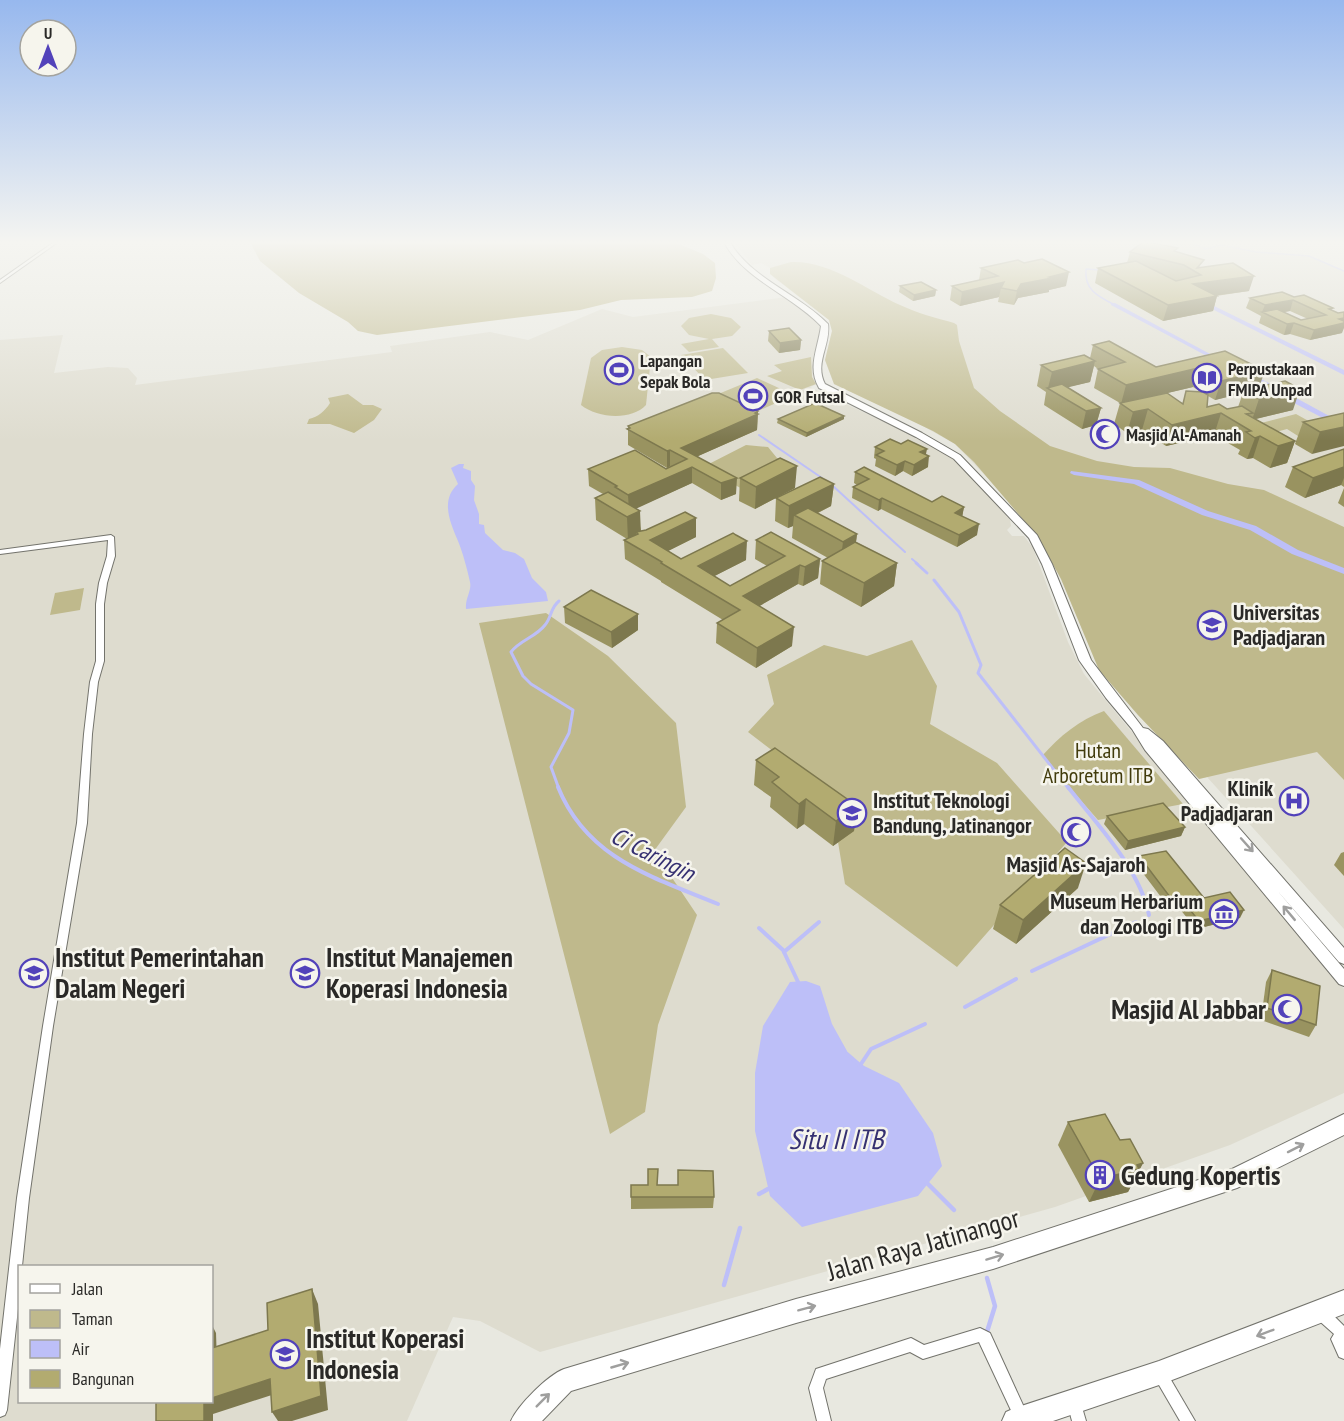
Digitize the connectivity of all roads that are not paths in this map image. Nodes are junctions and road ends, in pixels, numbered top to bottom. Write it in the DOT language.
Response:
graph roads {
  1 [pos="807,308"];
  2 [pos="0,552"];
  3 [pos="1337,957"];
  4 [pos="1344,980"];
  5 [pos="1344,1124"];
  6 [pos="1344,1302"];
  7 [pos="1320,1312"];
  8 [pos="1344,1352"];
  9 [pos="1159,1372"];
  10 [pos="0,1410"];
  11 [pos="1077,1411"];
  12 [pos="1030,1418"];
  13 [pos="524,1421"];
  14 [pos="824,1421"];
  15 [pos="1188,1421"];
  1 -- 3 [label="main road"];
  2 -- 10 [label="street"];
  3 -- 4 [label="main road"];
  13 -- 5 [label="highway, Jalan Raya Jatinangor, one-way"];
  6 -- 7 [label="highway"];
  7 -- 8 [label="street"];
  7 -- 9 [label="highway, one-way"];
  9 -- 11 [label="highway"];
  9 -- 15 [label="street"];
  11 -- 12 [label="highway"];
  12 -- 14 [label="street"];
}
